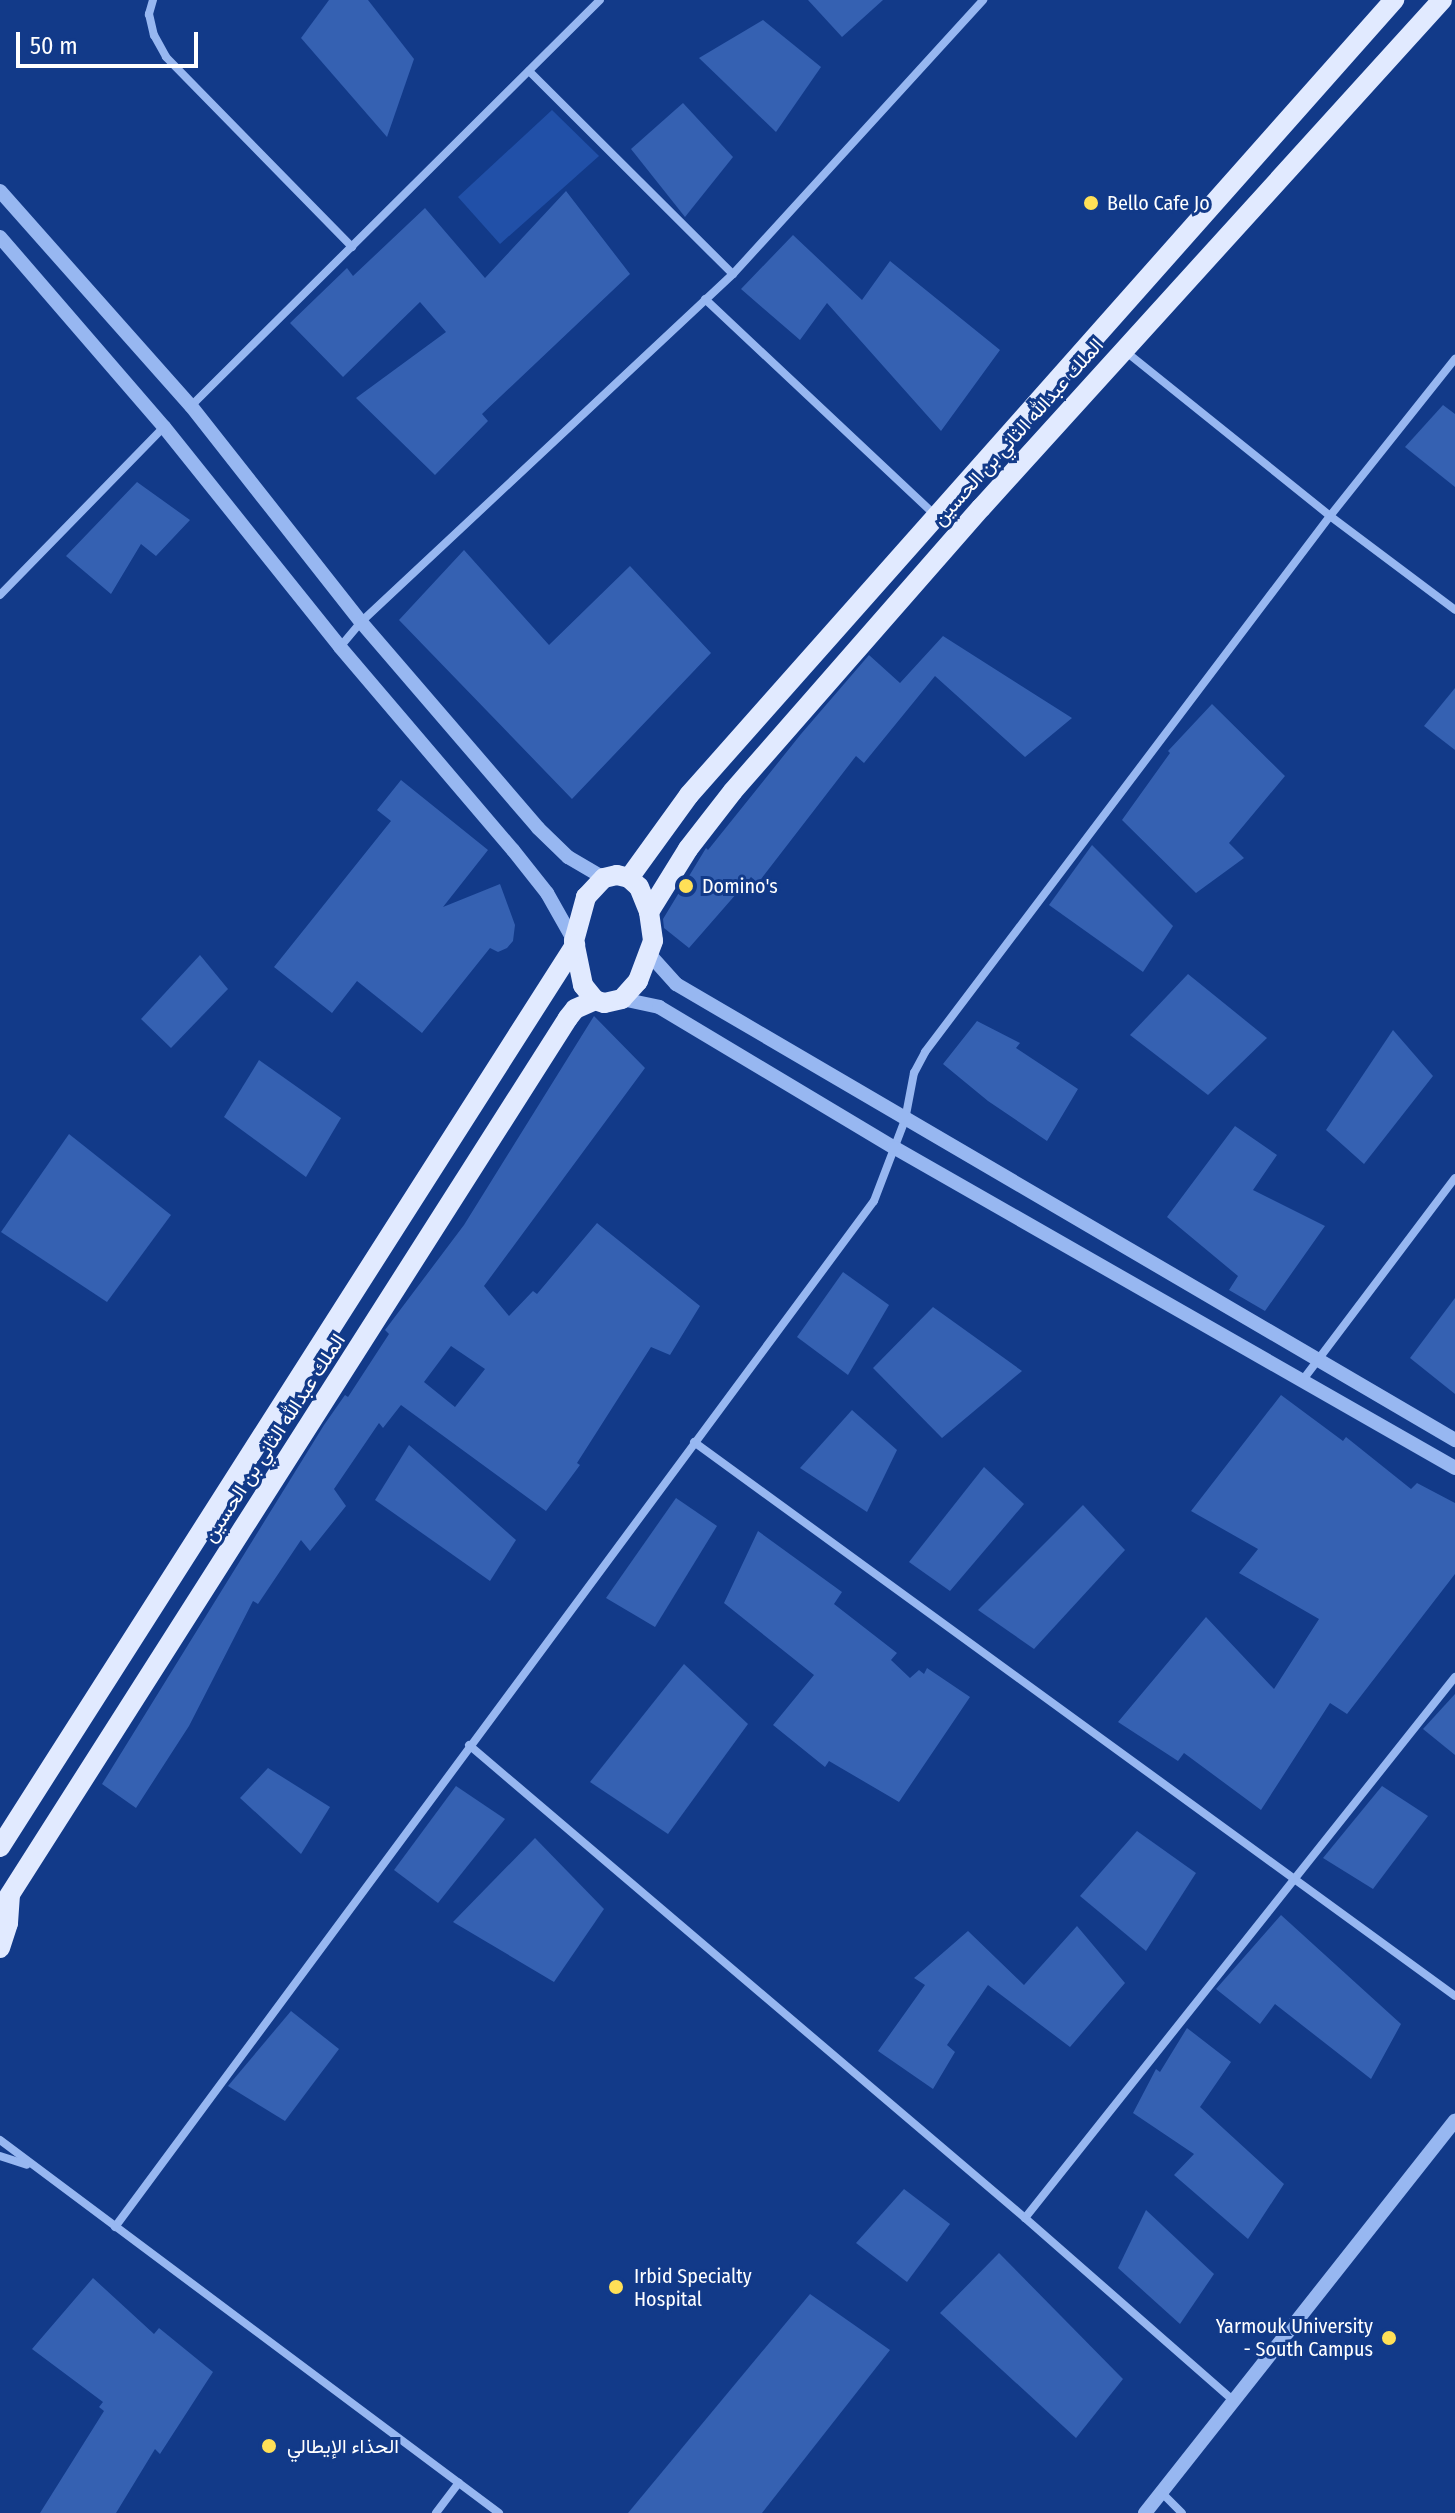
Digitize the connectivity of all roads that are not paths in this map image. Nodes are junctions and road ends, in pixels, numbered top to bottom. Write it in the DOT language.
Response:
graph roads {
  1 [pos="153,0"];
  2 [pos="600,0"];
  3 [pos="983,0"];
  4 [pos="1394,0"];
  5 [pos="1442,0"];
  6 [pos="529,71"];
  7 [pos="0,191"];
  8 [pos="0,237"];
  9 [pos="352,247"];
  10 [pos="733,274"];
  11 [pos="705,299"];
  12 [pos="1124,350"];
  13 [pos="1455,359"];
  14 [pos="191,406"];
  15 [pos="164,427"];
  16 [pos="937,516"];
  17 [pos="1330,516"];
  18 [pos="0,595"];
  19 [pos="1455,610"];
  20 [pos="361,622"];
  21 [pos="340,647"];
  22 [pos="604,878"];
  23 [pos="629,878"];
  24 [pos="649,912"];
  25 [pos="574,943"];
  26 [pos="650,955"];
  27 [pos="622,999"];
  28 [pos="595,1000"];
  29 [pos="905,1120"];
  30 [pos="895,1148"];
  31 [pos="1455,1178"];
  32 [pos="1319,1360"];
  33 [pos="1302,1381"];
  34 [pos="1455,1440"];
  35 [pos="694,1442"];
  36 [pos="1455,1468"];
  37 [pos="1455,1677"];
  38 [pos="469,1745"];
  39 [pos="0,1847"];
  40 [pos="1293,1878"];
  41 [pos="5,1903"];
  42 [pos="0,1948"];
  43 [pos="1455,1996"];
  44 [pos="1455,2121"];
  45 [pos="0,2140"];
  46 [pos="0,2156"];
  47 [pos="36,2168"];
  48 [pos="1025,2218"];
  49 [pos="115,2227"];
  50 [pos="1232,2399"];
  51 [pos="459,2483"];
  52 [pos="1162,2493"];
  53 [pos="436,2513"];
  54 [pos="499,2513"];
  55 [pos="1145,2513"];
  56 [pos="1182,2513"];
  1 -- 9 [label="street"];
  2 -- 6 [label="street"];
  3 -- 10 [label="street"];
  4 -- 16 [label="main road, الملك عبدالله الثاني بن الحسين"];
  5 -- 12 [label="main road, الملك عبدالله الثاني بن الحسين"];
  6 -- 9 [label="street"];
  6 -- 10 [label="street"];
  7 -- 14 [label="street"];
  8 -- 15 [label="street"];
  9 -- 14 [label="street"];
  10 -- 11 [label="street"];
  11 -- 16 [label="street"];
  11 -- 20 [label="street"];
  12 -- 17 [label="street"];
  12 -- 24 [label="main road, الملك عبدالله الثاني بن الحسين"];
  13 -- 17 [label="street"];
  14 -- 20 [label="street"];
  15 -- 18 [label="street"];
  15 -- 21 [label="street"];
  16 -- 23 [label="main road, الملك عبدالله الثاني بن الحسين"];
  17 -- 19 [label="street"];
  17 -- 29 [label="street"];
  20 -- 21 [label="street"];
  20 -- 22 [label="street"];
  21 -- 25 [label="street"];
  22 -- 23 [label="main road"];
  22 -- 25 [label="main road"];
  23 -- 24 [label="main road"];
  24 -- 26 [label="main road"];
  25 -- 28 [label="main road"];
  25 -- 39 [label="main road, الملك عبدالله الثاني بن الحسين"];
  26 -- 27 [label="main road"];
  26 -- 29 [label="street"];
  27 -- 28 [label="main road"];
  27 -- 30 [label="street"];
  28 -- 41 [label="main road, الملك عبدالله الثاني بن الحسين"];
  29 -- 30 [label="street"];
  29 -- 32 [label="street"];
  30 -- 33 [label="street"];
  30 -- 35 [label="street"];
  31 -- 32 [label="street"];
  32 -- 33 [label="street"];
  32 -- 34 [label="street"];
  33 -- 36 [label="street"];
  35 -- 38 [label="street"];
  35 -- 40 [label="street"];
  37 -- 40 [label="street"];
  38 -- 48 [label="street"];
  38 -- 49 [label="street"];
  40 -- 43 [label="street"];
  40 -- 48 [label="street"];
  41 -- 42 [label="main road"];
  44 -- 50 [label="street"];
  45 -- 47 [label="street"];
  46 -- 47 [label="street"];
  47 -- 49 [label="street"];
  48 -- 50 [label="street"];
  49 -- 51 [label="street"];
  50 -- 52 [label="street"];
  51 -- 53 [label="street"];
  51 -- 54 [label="street"];
  52 -- 55 [label="street"];
  52 -- 56 [label="street"];
}
